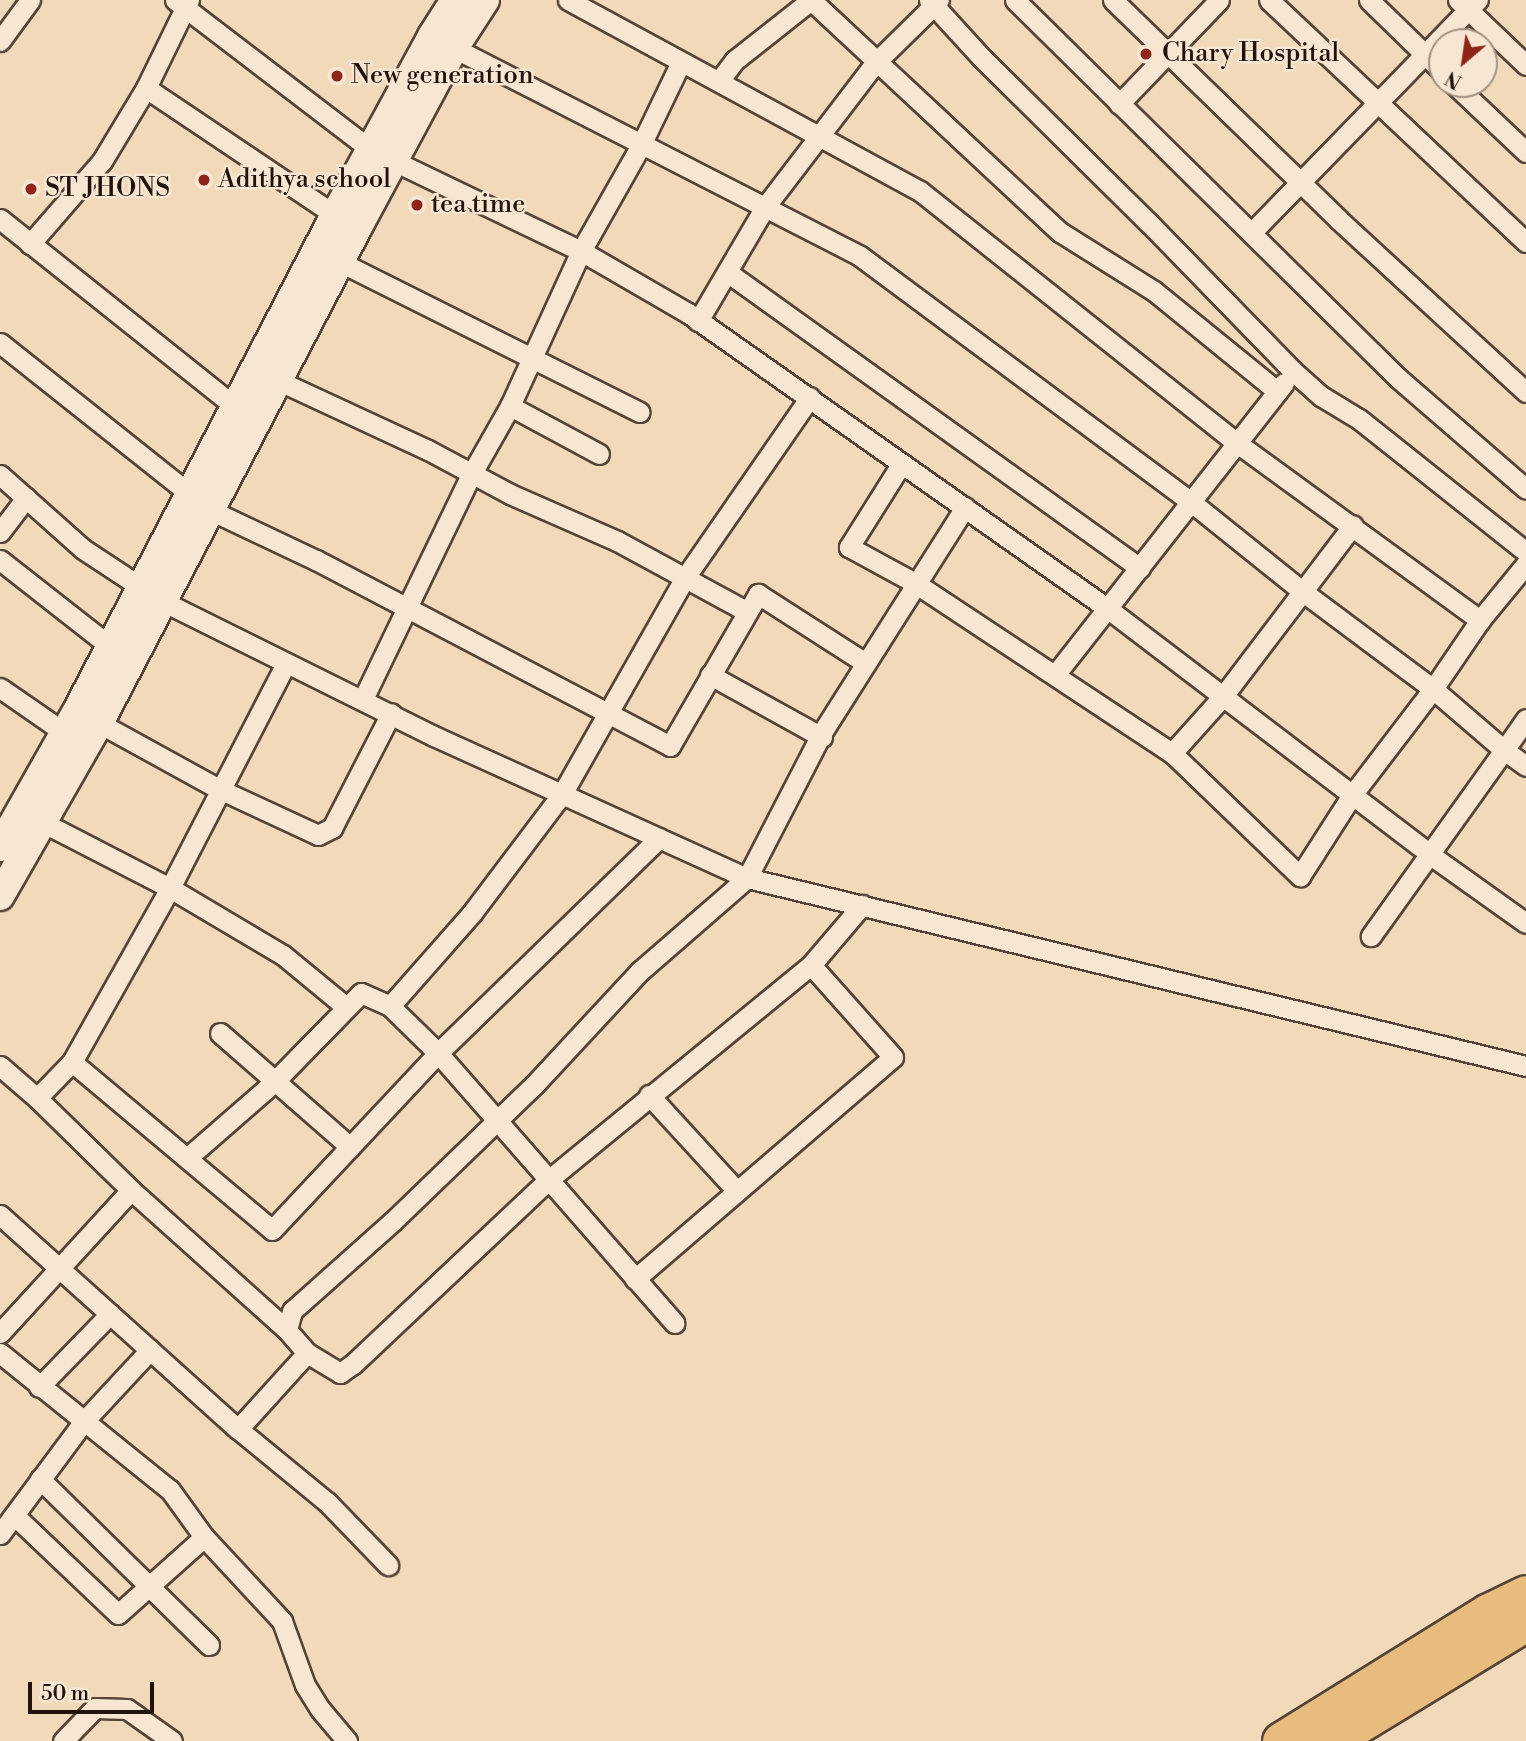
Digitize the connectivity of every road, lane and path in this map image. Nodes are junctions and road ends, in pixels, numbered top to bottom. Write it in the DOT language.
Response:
graph roads {
  1 [pos="30,0"];
  2 [pos="455,0"];
  3 [pos="485,0"];
  4 [pos="568,0"];
  5 [pos="811,0"];
  6 [pos="1015,0"];
  7 [pos="1113,0"];
  8 [pos="1219,0"];
  9 [pos="1269,0"];
  10 [pos="1369,0"];
  11 [pos="934,2"];
  12 [pos="183,3"];
  13 [pos="1468,3"];
  14 [pos="0,41"];
  15 [pos="454,48"];
  16 [pos="1167,53"];
  17 [pos="1426,54"];
  18 [pos="681,62"];
  19 [pos="876,62"];
  20 [pos="1526,65"];
  21 [pos="719,81"];
  22 [pos="146,88"];
  23 [pos="1469,98"];
  24 [pos="1375,103"];
  25 [pos="1119,104"];
  26 [pos="821,134"];
  27 [pos="641,145"];
  28 [pos="1526,152"];
  29 [pos="383,156"];
  30 [pos="1300,183"];
  31 [pos="765,207"];
  32 [pos="335,215"];
  33 [pos="0,219"];
  34 [pos="1252,232"];
  35 [pos="1526,242"];
  36 [pos="30,244"];
  37 [pos="581,251"];
  38 [pos="340,262"];
  39 [pos="727,272"];
  40 [pos="698,321"];
  41 [pos="0,343"];
  42 [pos="532,357"];
  43 [pos="1293,371"];
  44 [pos="277,380"];
  45 [pos="1277,391"];
  46 [pos="1526,392"];
  47 [pos="810,397"];
  48 [pos="234,406"];
  49 [pos="510,406"];
  50 [pos="639,412"];
  51 [pos="1237,443"];
  52 [pos="599,454"];
  53 [pos="900,466"];
  54 [pos="472,473"];
  55 [pos="0,475"];
  56 [pos="1526,489"];
  57 [pos="26,498"];
  58 [pos="1190,501"];
  59 [pos="200,503"];
  60 [pos="965,508"];
  61 [pos="1353,525"];
  62 [pos="0,532"];
  63 [pos="1526,552"];
  64 [pos="0,560"];
  65 [pos="1526,564"];
  66 [pos="1140,568"];
  67 [pos="684,579"];
  68 [pos="915,583"];
  69 [pos="1302,591"];
  70 [pos="152,595"];
  71 [pos="407,608"];
  72 [pos="1107,608"];
  73 [pos="746,611"];
  74 [pos="1480,620"];
  75 [pos="111,647"];
  76 [pos="864,662"];
  77 [pos="286,663"];
  78 [pos="710,675"];
  79 [pos="1055,675"];
  80 [pos="0,688"];
  81 [pos="1433,690"];
  82 [pos="1224,695"];
  83 [pos="363,699"];
  84 [pos="609,712"];
  85 [pos="391,713"];
  86 [pos="1526,719"];
  87 [pos="99,723"];
  88 [pos="65,733"];
  89 [pos="822,737"];
  90 [pos="1504,750"];
  91 [pos="1172,753"];
  92 [pos="1526,766"];
  93 [pos="219,789"];
  94 [pos="562,794"];
  95 [pos="1352,795"];
  96 [pos="44,823"];
  97 [pos="659,838"];
  98 [pos="6,847"];
  99 [pos="1432,856"];
  100 [pos="747,878"];
  101 [pos="170,888"];
  102 [pos="0,896"];
  103 [pos="862,905"];
  104 [pos="1526,923"];
  105 [pos="1371,936"];
  106 [pos="811,965"];
  107 [pos="390,1006"];
  108 [pos="346,1007"];
  109 [pos="220,1033"];
  110 [pos="438,1053"];
  111 [pos="72,1062"];
  112 [pos="0,1066"];
  113 [pos="1526,1066"];
  114 [pos="273,1083"];
  115 [pos="649,1095"];
  116 [pos="37,1098"];
  117 [pos="495,1122"];
  118 [pos="350,1147"];
  119 [pos="187,1158"];
  120 [pos="547,1181"];
  121 [pos="131,1190"];
  122 [pos="737,1191"];
  123 [pos="0,1214"];
  124 [pos="58,1267"];
  125 [pos="635,1279"];
  126 [pos="110,1314"];
  127 [pos="674,1323"];
  128 [pos="287,1330"];
  129 [pos="0,1334"];
  130 [pos="150,1350"];
  131 [pos="0,1353"];
  132 [pos="307,1353"];
  133 [pos="39,1387"];
  134 [pos="84,1421"];
  135 [pos="239,1429"];
  136 [pos="40,1479"];
  137 [pos="15,1516"];
  138 [pos="0,1534"];
  139 [pos="204,1537"];
  140 [pos="388,1565"];
  141 [pos="150,1584"];
  142 [pos="1526,1594"];
  143 [pos="1526,1622"];
  144 [pos="209,1645"];
  145 [pos="63,1741"];
  146 [pos="172,1741"];
  147 [pos="347,1741"];
  148 [pos="1281,1741"];
  149 [pos="1331,1741"];
  1 -- 14 [label="street"];
  2 -- 29 [label="main road"];
  3 -- 15 [label="main road"];
  4 -- 18 [label="street"];
  5 -- 19 [label="street"];
  5 -- 21 [label="street"];
  6 -- 25 [label="street"];
  7 -- 16 [label="street"];
  8 -- 16 [label="street"];
  9 -- 24 [label="street"];
  10 -- 17 [label="street"];
  11 -- 19 [label="street"];
  11 -- 43 [label="street"];
  12 -- 22 [label="street"];
  12 -- 29 [label="street"];
  13 -- 17 [label="street"];
  13 -- 20 [label="street"];
  15 -- 27 [label="street"];
  15 -- 29 [label="main road"];
  16 -- 25 [label="street"];
  16 -- 30 [label="street"];
  17 -- 24 [label="street"];
  18 -- 21 [label="street"];
  18 -- 27 [label="street"];
  19 -- 26 [label="street"];
  19 -- 45 [label="street"];
  21 -- 26 [label="street"];
  22 -- 32 [label="street"];
  22 -- 36 [label="street"];
  23 -- 28 [label="street"];
  24 -- 30 [label="street"];
  24 -- 35 [label="street"];
  25 -- 34 [label="street"];
  26 -- 31 [label="street"];
  26 -- 51 [label="street"];
  27 -- 31 [label="street"];
  27 -- 37 [label="street"];
  29 -- 32 [label="main road"];
  29 -- 37 [label="street"];
  29 -- 38 [label="main road"];
  30 -- 34 [label="street"];
  30 -- 46 [label="street"];
  31 -- 39 [label="street"];
  31 -- 58 [label="street"];
  32 -- 48 [label="main road"];
  33 -- 36 [label="street"];
  34 -- 56 [label="street"];
  36 -- 48 [label="street"];
  37 -- 40 [label="street"];
  37 -- 42 [label="street"];
  38 -- 42 [label="street"];
  38 -- 44 [label="main road"];
  39 -- 40 [label="street"];
  39 -- 66 [label="street"];
  40 -- 47 [label="street"];
  41 -- 59 [label="street"];
  42 -- 49 [label="street"];
  42 -- 50 [label="street"];
  43 -- 45 [label="street"];
  43 -- 63 [label="street"];
  44 -- 54 [label="street"];
  44 -- 59 [label="main road"];
  45 -- 51 [label="street"];
  47 -- 53 [label="street"];
  47 -- 67 [label="street"];
  48 -- 59 [label="main road"];
  49 -- 52 [label="street"];
  49 -- 54 [label="street"];
  51 -- 58 [label="street"];
  51 -- 61 [label="street"];
  53 -- 60 [label="street"];
  53 -- 68 [label="street"];
  54 -- 67 [label="street"];
  54 -- 71 [label="street"];
  55 -- 57 [label="street"];
  57 -- 62 [label="street"];
  57 -- 70 [label="street"];
  58 -- 66 [label="street"];
  58 -- 69 [label="street"];
  59 -- 70 [label="main road"];
  59 -- 71 [label="street"];
  60 -- 68 [label="street"];
  60 -- 72 [label="street"];
  61 -- 69 [label="street"];
  61 -- 74 [label="street"];
  64 -- 75 [label="street"];
  65 -- 74 [label="street"];
  66 -- 72 [label="street"];
  67 -- 73 [label="street"];
  67 -- 84 [label="street"];
  68 -- 76 [label="street"];
  68 -- 79 [label="street"];
  69 -- 81 [label="street"];
  69 -- 82 [label="street"];
  70 -- 75 [label="main road"];
  70 -- 77 [label="street"];
  70 -- 87 [label="main road"];
  71 -- 83 [label="street"];
  71 -- 84 [label="street"];
  72 -- 79 [label="street"];
  72 -- 82 [label="street"];
  73 -- 76 [label="street"];
  73 -- 78 [label="street"];
  74 -- 81 [label="street"];
  75 -- 88 [label="main road"];
  76 -- 89 [label="street"];
  77 -- 83 [label="street"];
  77 -- 93 [label="street"];
  78 -- 84 [label="street"];
  78 -- 89 [label="street"];
  79 -- 91 [label="street"];
  80 -- 88 [label="street"];
  81 -- 90 [label="street"];
  81 -- 95 [label="street"];
  82 -- 91 [label="street"];
  82 -- 95 [label="street"];
  83 -- 85 [label="street"];
  84 -- 94 [label="street"];
  85 -- 93 [label="street"];
  85 -- 94 [label="street"];
  86 -- 90 [label="street"];
  87 -- 93 [label="street"];
  87 -- 96 [label="main road"];
  88 -- 98 [label="main road"];
  89 -- 100 [label="street"];
  90 -- 92 [label="street"];
  90 -- 99 [label="street"];
  91 -- 95 [label="street"];
  93 -- 101 [label="street"];
  94 -- 97 [label="street"];
  94 -- 107 [label="street"];
  95 -- 99 [label="street"];
  96 -- 98 [label="main road"];
  96 -- 101 [label="street"];
  97 -- 100 [label="street"];
  97 -- 110 [label="street"];
  98 -- 102 [label="main road"];
  99 -- 104 [label="street"];
  99 -- 105 [label="street"];
  100 -- 103 [label="street"];
  100 -- 117 [label="street"];
  101 -- 108 [label="street"];
  101 -- 111 [label="street"];
  103 -- 106 [label="street"];
  103 -- 113 [label="street"];
  106 -- 115 [label="street"];
  106 -- 122 [label="street"];
  107 -- 108 [label="street"];
  107 -- 110 [label="street"];
  108 -- 114 [label="street"];
  109 -- 114 [label="street"];
  110 -- 117 [label="street"];
  110 -- 118 [label="street"];
  111 -- 116 [label="street"];
  111 -- 119 [label="street"];
  112 -- 116 [label="street"];
  114 -- 118 [label="street"];
  114 -- 119 [label="street"];
  115 -- 120 [label="street"];
  115 -- 122 [label="street"];
  116 -- 121 [label="street"];
  117 -- 120 [label="street"];
  117 -- 128 [label="street"];
  118 -- 119 [label="street"];
  120 -- 125 [label="street"];
  120 -- 132 [label="street"];
  121 -- 124 [label="street"];
  121 -- 128 [label="street"];
  122 -- 125 [label="street"];
  123 -- 124 [label="street"];
  124 -- 126 [label="street"];
  124 -- 129 [label="street"];
  125 -- 127 [label="street"];
  126 -- 130 [label="street"];
  126 -- 133 [label="street"];
  128 -- 132 [label="street"];
  130 -- 134 [label="street"];
  130 -- 135 [label="street"];
  131 -- 133 [label="street"];
  132 -- 135 [label="street"];
  133 -- 134 [label="street"];
  134 -- 136 [label="street"];
  134 -- 139 [label="street"];
  135 -- 140 [label="street"];
  136 -- 137 [label="street"];
  136 -- 141 [label="street"];
  137 -- 138 [label="street"];
  137 -- 141 [label="street"];
  139 -- 141 [label="street"];
  139 -- 147 [label="street"];
  141 -- 144 [label="street"];
  142 -- 148 [label="highway"];
  143 -- 149 [label="highway"];
  145 -- 146 [label="street"];
}
